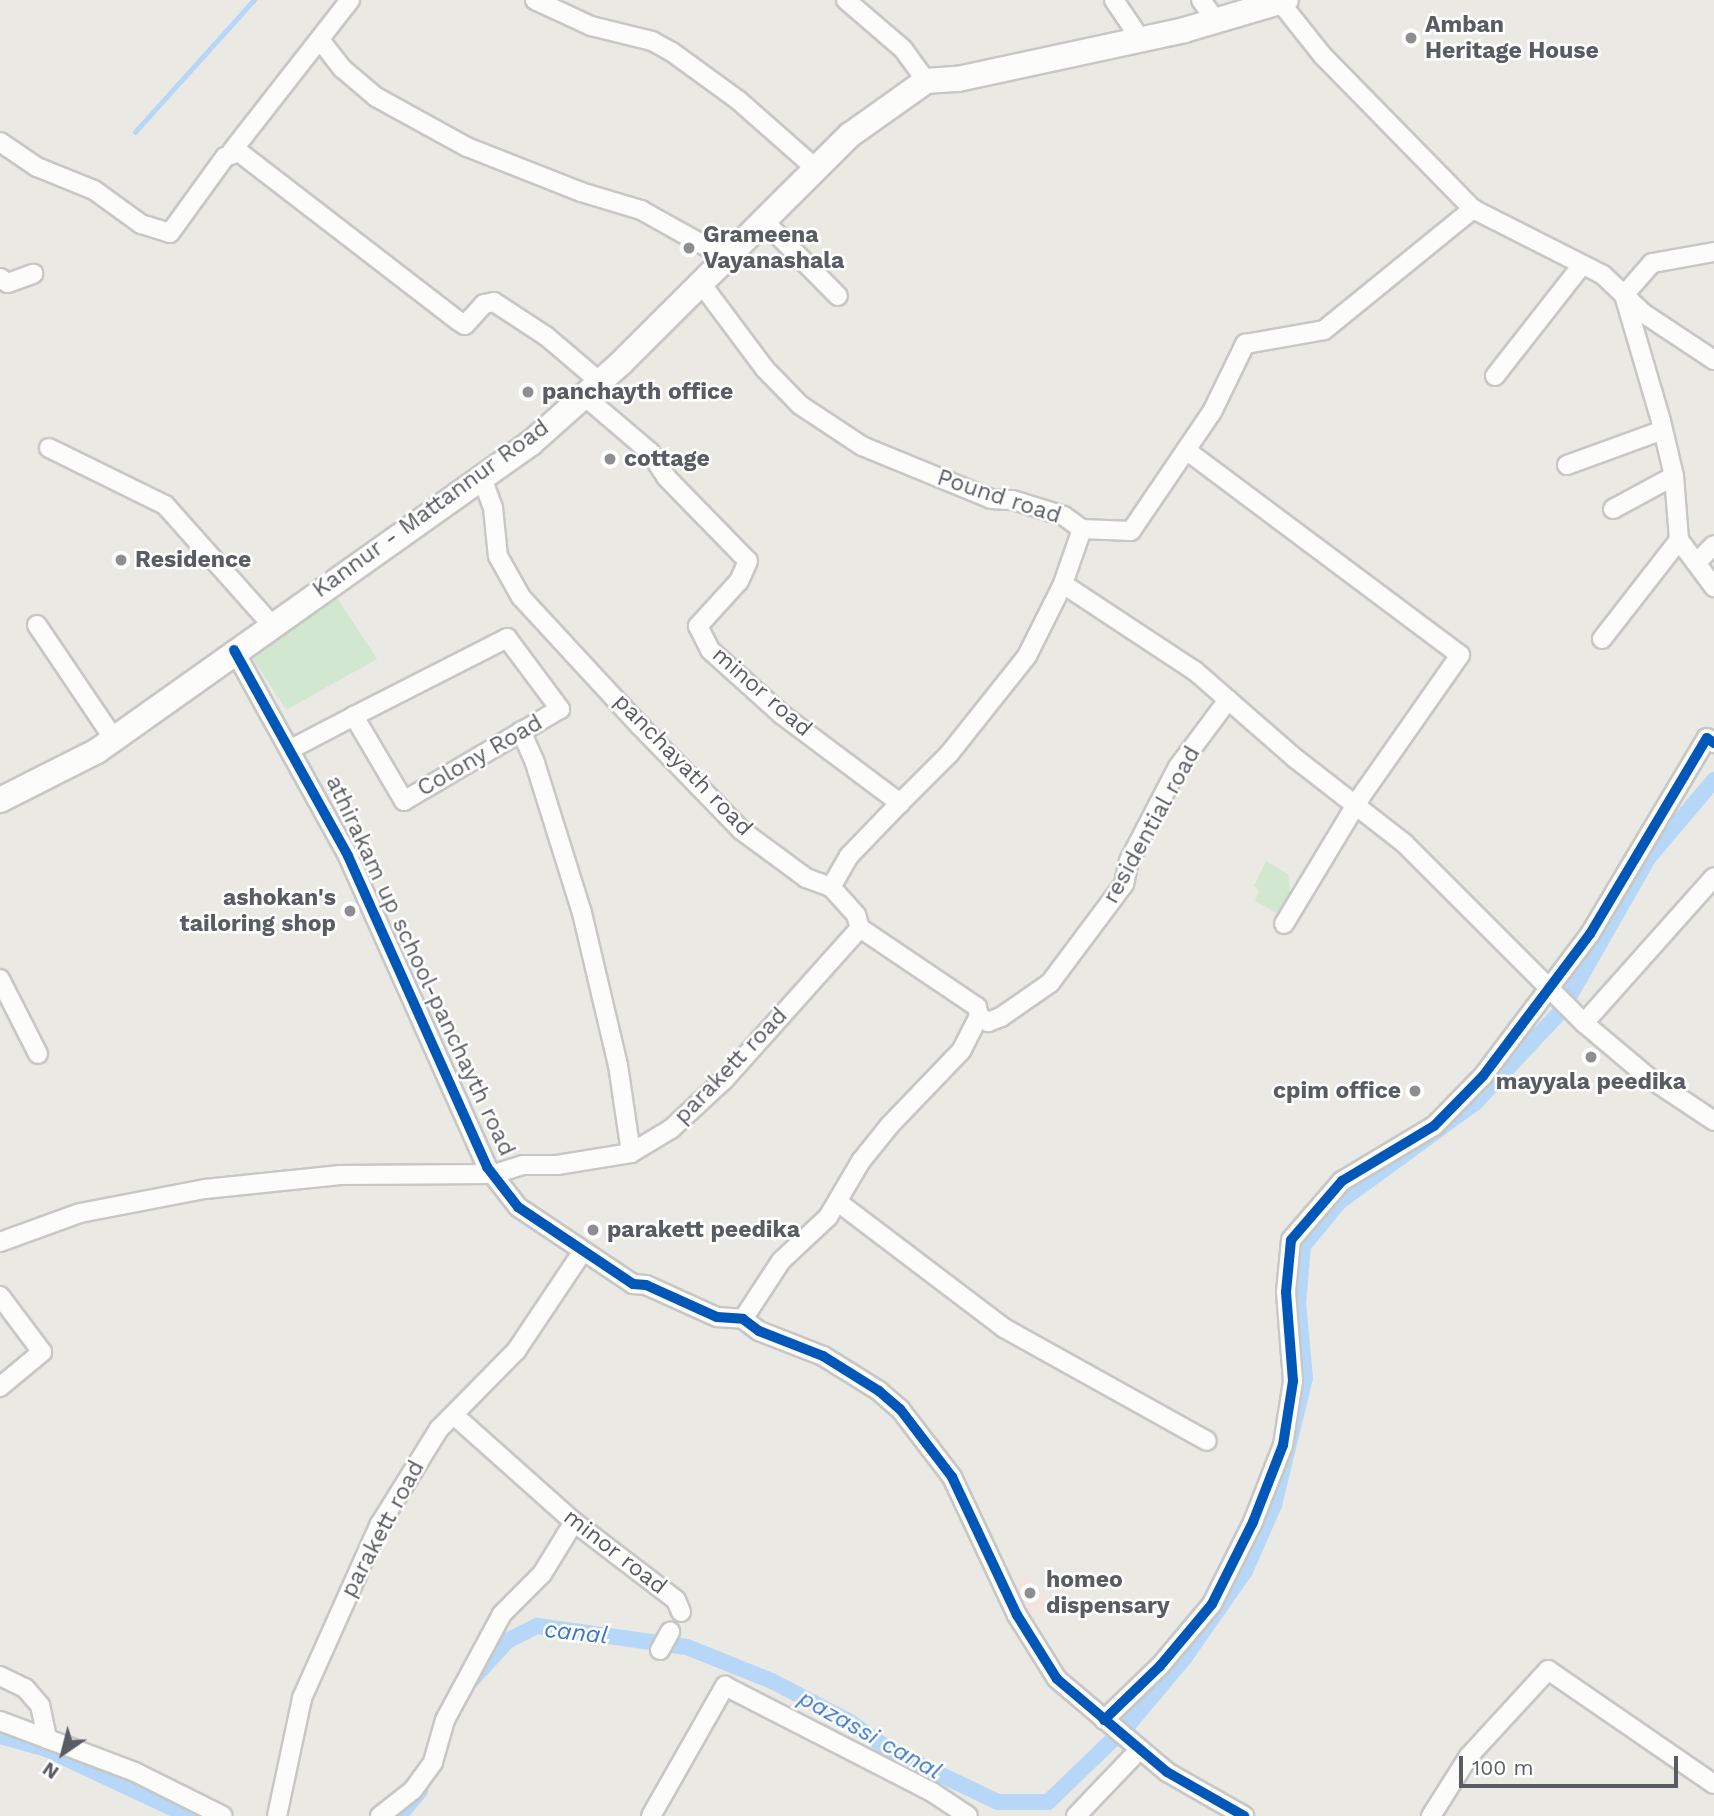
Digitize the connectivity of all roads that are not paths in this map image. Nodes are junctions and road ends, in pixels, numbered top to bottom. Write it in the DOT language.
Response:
graph roads {
  1 [pos="350,0"];
  2 [pos="535,0"];
  3 [pos="846,0"];
  4 [pos="1114,0"];
  5 [pos="1200,0"];
  6 [pos="1283,1"];
  7 [pos="1216,21"];
  8 [pos="320,40"];
  9 [pos="1141,40"];
  10 [pos="926,81"];
  11 [pos="0,142"];
  12 [pos="232,151"];
  13 [pos="815,168"];
  14 [pos="1473,209"];
  15 [pos="762,219"];
  16 [pos="1714,252"];
  17 [pos="725,257"];
  18 [pos="1582,265"];
  19 [pos="33,274"];
  20 [pos="0,278"];
  21 [pos="700,282"];
  22 [pos="1624,295"];
  23 [pos="838,296"];
  24 [pos="1714,360"];
  25 [pos="1495,376"];
  26 [pos="591,389"];
  27 [pos="1663,430"];
  28 [pos="49,448"];
  29 [pos="1186,450"];
  30 [pos="1567,465"];
  31 [pos="481,475"];
  32 [pos="1674,476"];
  33 [pos="1612,509"];
  34 [pos="1082,529"];
  35 [pos="1679,540"];
  36 [pos="1714,545"];
  37 [pos="1696,563"];
  38 [pos="1063,584"];
  39 [pos="1714,587"];
  40 [pos="271,624"];
  41 [pos="37,625"];
  42 [pos="1602,639"];
  43 [pos="234,650"];
  44 [pos="1228,700"];
  45 [pos="354,716"];
  46 [pos="521,731"];
  47 [pos="114,739"];
  48 [pos="1714,743"];
  49 [pos="291,749"];
  50 [pos="0,800"];
  51 [pos="900,803"];
  52 [pos="1354,807"];
  53 [pos="1714,877"];
  54 [pos="831,887"];
  55 [pos="1284,925"];
  56 [pos="860,928"];
  57 [pos="0,979"];
  58 [pos="1553,990"];
  59 [pos="979,1016"];
  60 [pos="1579,1018"];
  61 [pos="38,1054"];
  62 [pos="1714,1121"];
  63 [pos="631,1153"];
  64 [pos="494,1174"];
  65 [pos="838,1202"];
  66 [pos="0,1242"];
  67 [pos="581,1254"];
  68 [pos="0,1296"];
  69 [pos="743,1319"];
  70 [pos="0,1387"];
  71 [pos="455,1416"];
  72 [pos="1208,1441"];
  73 [pos="574,1522"];
  74 [pos="681,1612"];
  75 [pos="670,1632"];
  76 [pos="660,1650"];
  77 [pos="0,1676"];
  78 [pos="0,1721"];
  79 [pos="1114,1729"];
  80 [pos="47,1739"];
  81 [pos="1139,1750"];
  82 [pos="1714,1784"];
  83 [pos="278,1812"];
  84 [pos="964,1815"];
  85 [pos="223,1816"];
  86 [pos="380,1816"];
  87 [pos="651,1816"];
  88 [pos="1076,1816"];
  89 [pos="1244,1816"];
  90 [pos="1432,1816"];
  1 -- 8 [label="street"];
  2 -- 13 [label="street"];
  3 -- 10 [label="street"];
  4 -- 9 [label="street"];
  5 -- 7 [label="street"];
  6 -- 7 [label="main road"];
  6 -- 14 [label="street"];
  7 -- 9 [label="main road"];
  8 -- 12 [label="street"];
  8 -- 17 [label="street"];
  9 -- 10 [label="main road"];
  10 -- 13 [label="main road, Kannur - Mattannur Road"];
  11 -- 12 [label="street"];
  12 -- 26 [label="street"];
  13 -- 15 [label="main road, Kannur - Mattannur Road"];
  14 -- 18 [label="street"];
  14 -- 29 [label="street"];
  15 -- 17 [label="main road, Kannur - Mattannur Road"];
  15 -- 23 [label="street"];
  16 -- 22 [label="street"];
  17 -- 21 [label="main road, Kannur - Mattannur Road"];
  18 -- 22 [label="street"];
  18 -- 25 [label="street"];
  19 -- 20 [label="street"];
  21 -- 26 [label="main road, Kannur - Mattannur Road"];
  21 -- 34 [label="street, Pound road"];
  22 -- 24 [label="street"];
  22 -- 27 [label="street"];
  26 -- 31 [label="main road, Kannur - Mattannur Road"];
  26 -- 51 [label="street, minor road"];
  27 -- 30 [label="street"];
  27 -- 32 [label="street"];
  28 -- 40 [label="street"];
  29 -- 34 [label="street"];
  29 -- 52 [label="street"];
  31 -- 40 [label="main road, Kannur - Mattannur Road"];
  31 -- 54 [label="street, panchayath road"];
  32 -- 33 [label="street"];
  32 -- 35 [label="street"];
  34 -- 38 [label="street, Pound road"];
  35 -- 37 [label="street"];
  35 -- 42 [label="street"];
  36 -- 37 [label="street"];
  37 -- 39 [label="street"];
  38 -- 44 [label="street"];
  38 -- 51 [label="street, Pound road"];
  40 -- 43 [label="main road, Kannur - Mattannur Road"];
  41 -- 47 [label="street"];
  43 -- 47 [label="main road, Kannur - Mattannur Road"];
  43 -- 49 [label="street, athirakam up school-panchayth road"];
  44 -- 52 [label="street"];
  44 -- 59 [label="street, residential road"];
  45 -- 46 [label="street, Colony Road"];
  45 -- 46 [label="street, Colony Road"];
  45 -- 49 [label="street, Colony Road"];
  46 -- 63 [label="street"];
  47 -- 50 [label="main road, Kannur - Mattannur Road"];
  48 -- 58 [label="street"];
  49 -- 64 [label="street, athirakam up school-panchayth road"];
  51 -- 54 [label="street"];
  52 -- 55 [label="street"];
  52 -- 58 [label="street"];
  53 -- 60 [label="street"];
  54 -- 56 [label="street, panchayath road"];
  56 -- 59 [label="street, panchayath road"];
  56 -- 63 [label="street, parakett road"];
  57 -- 61 [label="street"];
  58 -- 60 [label="street"];
  58 -- 79 [label="street"];
  59 -- 65 [label="street"];
  60 -- 62 [label="street"];
  63 -- 64 [label="street, parakett road"];
  64 -- 66 [label="street, parakett road"];
  64 -- 67 [label="street, athirakam up school-panchayth road"];
  65 -- 69 [label="street"];
  65 -- 72 [label="street"];
  67 -- 69 [label="street, athirakam up school-panchayth road"];
  67 -- 71 [label="street, parakett road"];
  68 -- 70 [label="street"];
  69 -- 79 [label="street, athirakam up school-panchayth road"];
  71 -- 73 [label="street, minor road"];
  71 -- 83 [label="street, parakett road"];
  73 -- 74 [label="street, minor road"];
  73 -- 86 [label="street"];
  75 -- 76 [label="street, minor road"];
  77 -- 80 [label="street"];
  78 -- 80 [label="street"];
  79 -- 81 [label="street, athirakam up school-panchayth road"];
  80 -- 85 [label="street"];
  81 -- 88 [label="street"];
  81 -- 89 [label="street, athirakam up school-panchayth road"];
  82 -- 90 [label="street"];
  84 -- 87 [label="street"];
}
